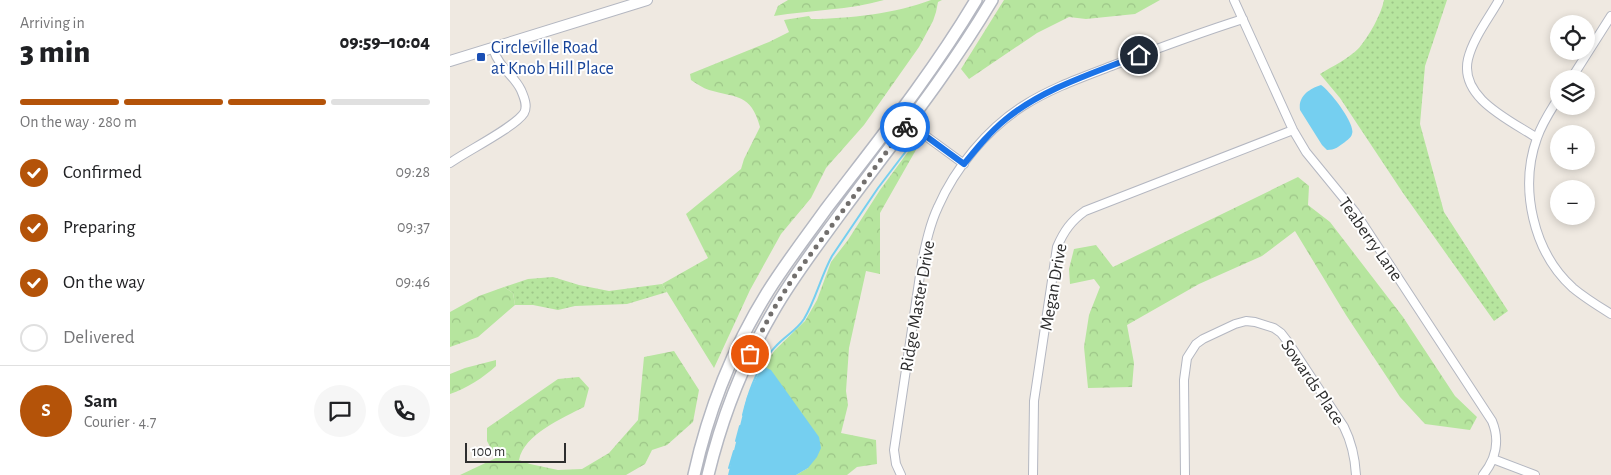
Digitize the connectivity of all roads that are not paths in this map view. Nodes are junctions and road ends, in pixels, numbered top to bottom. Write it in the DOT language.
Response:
graph roads {
  1 [pos="647,0"];
  2 [pos="976,0"];
  3 [pos="992,0"];
  4 [pos="1234,0"];
  5 [pos="1499,0"];
  6 [pos="1611,16"];
  7 [pos="1243,19"];
  8 [pos="493,49"];
  9 [pos="450,61"];
  10 [pos="1577,70"];
  11 [pos="1550,113"];
  12 [pos="908,123"];
  13 [pos="1293,130"];
  14 [pos="1537,138"];
  15 [pos="450,163"];
  16 [pos="964,164"];
  17 [pos="1611,314"];
  18 [pos="1493,459"];
  19 [pos="694,475"];
  20 [pos="708,475"];
  21 [pos="901,475"];
  22 [pos="1033,475"];
  23 [pos="1185,475"];
  24 [pos="1356,475"];
  25 [pos="1483,475"];
  26 [pos="1535,475"];
  1 -- 8 [label="street"];
  2 -- 19 [label="main road"];
  3 -- 12 [label="main road"];
  4 -- 7 [label="street, Teaberry Lane"];
  5 -- 14 [label="street"];
  6 -- 10 [label="street"];
  7 -- 13 [label="street, Teaberry Lane"];
  7 -- 16 [label="street, Ridge Master Drive"];
  8 -- 9 [label="street"];
  8 -- 15 [label="street"];
  11 -- 14 [label="street"];
  12 -- 16 [label="street"];
  12 -- 20 [label="main road"];
  13 -- 18 [label="street, Teaberry Lane"];
  13 -- 22 [label="street, Megan Drive"];
  14 -- 17 [label="street"];
  16 -- 21 [label="street, Ridge Master Drive"];
  18 -- 25 [label="street, Teaberry Lane"];
  18 -- 26 [label="street"];
  23 -- 24 [label="street, Sowards Place"];
}
